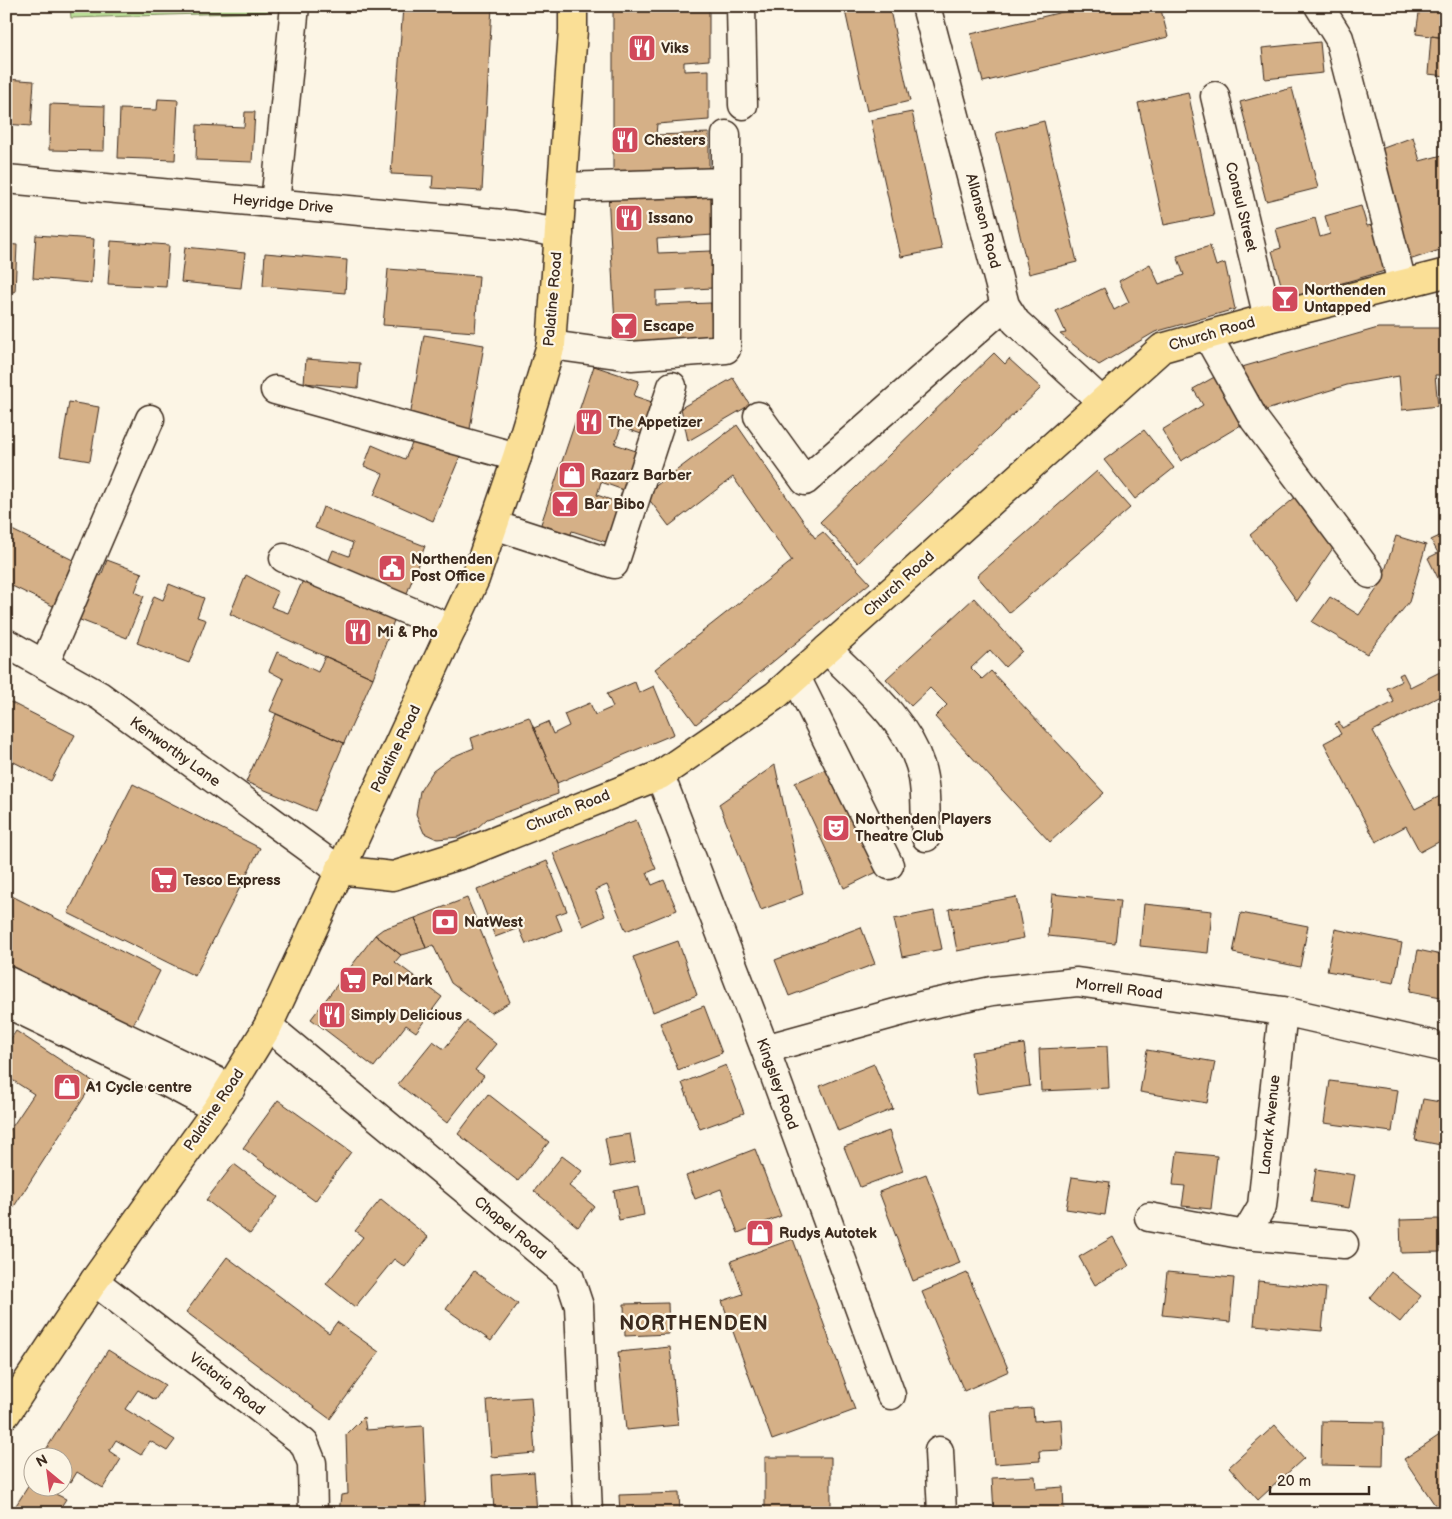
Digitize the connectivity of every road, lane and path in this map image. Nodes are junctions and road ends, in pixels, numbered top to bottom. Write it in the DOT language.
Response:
graph roads {
  1 [pos="294,6"];
  2 [pos="573,6"];
  3 [pos="741,6"];
  4 [pos="1319,6"];
  5 [pos="930,7"];
  6 [pos="1215,96"];
  7 [pos="743,105"];
  8 [pos="726,135"];
  9 [pos="6,179"];
  10 [pos="726,182"];
  11 [pos="563,187"];
  12 [pos="275,203"];
  13 [pos="559,234"];
  14 [pos="1446,274"];
  15 [pos="1402,283"];
  16 [pos="1005,305"];
  17 [pos="1268,318"];
  18 [pos="1207,334"];
  19 [pos="551,345"];
  20 [pos="672,386"];
  21 [pos="275,390"];
  22 [pos="1100,401"];
  23 [pos="758,416"];
  24 [pos="150,419"];
  25 [pos="517,457"];
  26 [pos="494,524"];
  27 [pos="284,558"];
  28 [pos="1370,574"];
  29 [pos="452,629"];
  30 [pos="6,643"];
  31 [pos="827,649"];
  32 [pos="45,663"];
  33 [pos="796,676"];
  34 [pos="660,774"];
  35 [pos="926,837"];
  36 [pos="889,865"];
  37 [pos="339,870"];
  38 [pos="6,980"];
  39 [pos="6,1003"];
  40 [pos="1283,1011"];
  41 [pos="268,1026"];
  42 [pos="1446,1048"];
  43 [pos="765,1049"];
  44 [pos="224,1099"];
  45 [pos="1149,1217"];
  46 [pos="1245,1235"];
  47 [pos="1344,1244"];
  48 [pos="94,1281"];
  49 [pos="891,1395"];
  50 [pos="6,1414"];
  51 [pos="939,1451"];
  52 [pos="313,1513"];
  53 [pos="588,1513"];
  54 [pos="942,1513"];
  1 -- 12 [label="street"];
  2 -- 11 [label="main road, Palatine Road"];
  3 -- 7 [label="street"];
  4 -- 15 [label="street"];
  5 -- 16 [label="street, Allanson Road"];
  6 -- 17 [label="street, Consul Street"];
  8 -- 10 [label="street"];
  9 -- 12 [label="street, Heyridge Drive"];
  10 -- 11 [label="street"];
  10 -- 19 [label="street"];
  11 -- 13 [label="main road, Palatine Road"];
  12 -- 13 [label="street, Heyridge Drive"];
  13 -- 19 [label="main road, Palatine Road"];
  14 -- 15 [label="main road, Church Road"];
  15 -- 17 [label="main road, Church Road"];
  16 -- 22 [label="street, Allanson Road"];
  16 -- 23 [label="street"];
  17 -- 18 [label="main road, Church Road"];
  18 -- 22 [label="main road, Church Road"];
  18 -- 28 [label="street"];
  19 -- 25 [label="main road, Palatine Road"];
  20 -- 26 [label="street"];
  21 -- 25 [label="street"];
  22 -- 31 [label="main road, Church Road"];
  24 -- 32 [label="street"];
  25 -- 26 [label="main road, Palatine Road"];
  26 -- 29 [label="main road, Palatine Road"];
  27 -- 29 [label="street"];
  29 -- 37 [label="main road, Palatine Road"];
  30 -- 32 [label="street, Kenworthy Lane"];
  31 -- 33 [label="main road, Church Road"];
  31 -- 35 [label="street"];
  32 -- 37 [label="street, Kenworthy Lane"];
  33 -- 34 [label="main road, Church Road"];
  33 -- 36 [label="street"];
  34 -- 37 [label="main road, Church Road"];
  34 -- 43 [label="street, Kingsley Road"];
  37 -- 41 [label="main road, Palatine Road"];
  38 -- 44 [label="street"];
  39 -- 44 [label="street"];
  40 -- 42 [label="street, Morrell Road"];
  40 -- 43 [label="street, Morrell Road"];
  40 -- 46 [label="street, Lanark Avenue"];
  41 -- 44 [label="main road, Palatine Road"];
  41 -- 53 [label="street, Chapel Road"];
  43 -- 49 [label="street, Kingsley Road"];
  44 -- 48 [label="main road, Palatine Road"];
  45 -- 46 [label="street"];
  46 -- 47 [label="street"];
  48 -- 50 [label="main road, Palatine Road"];
  48 -- 52 [label="street, Victoria Road"];
  51 -- 54 [label="street"];
}
